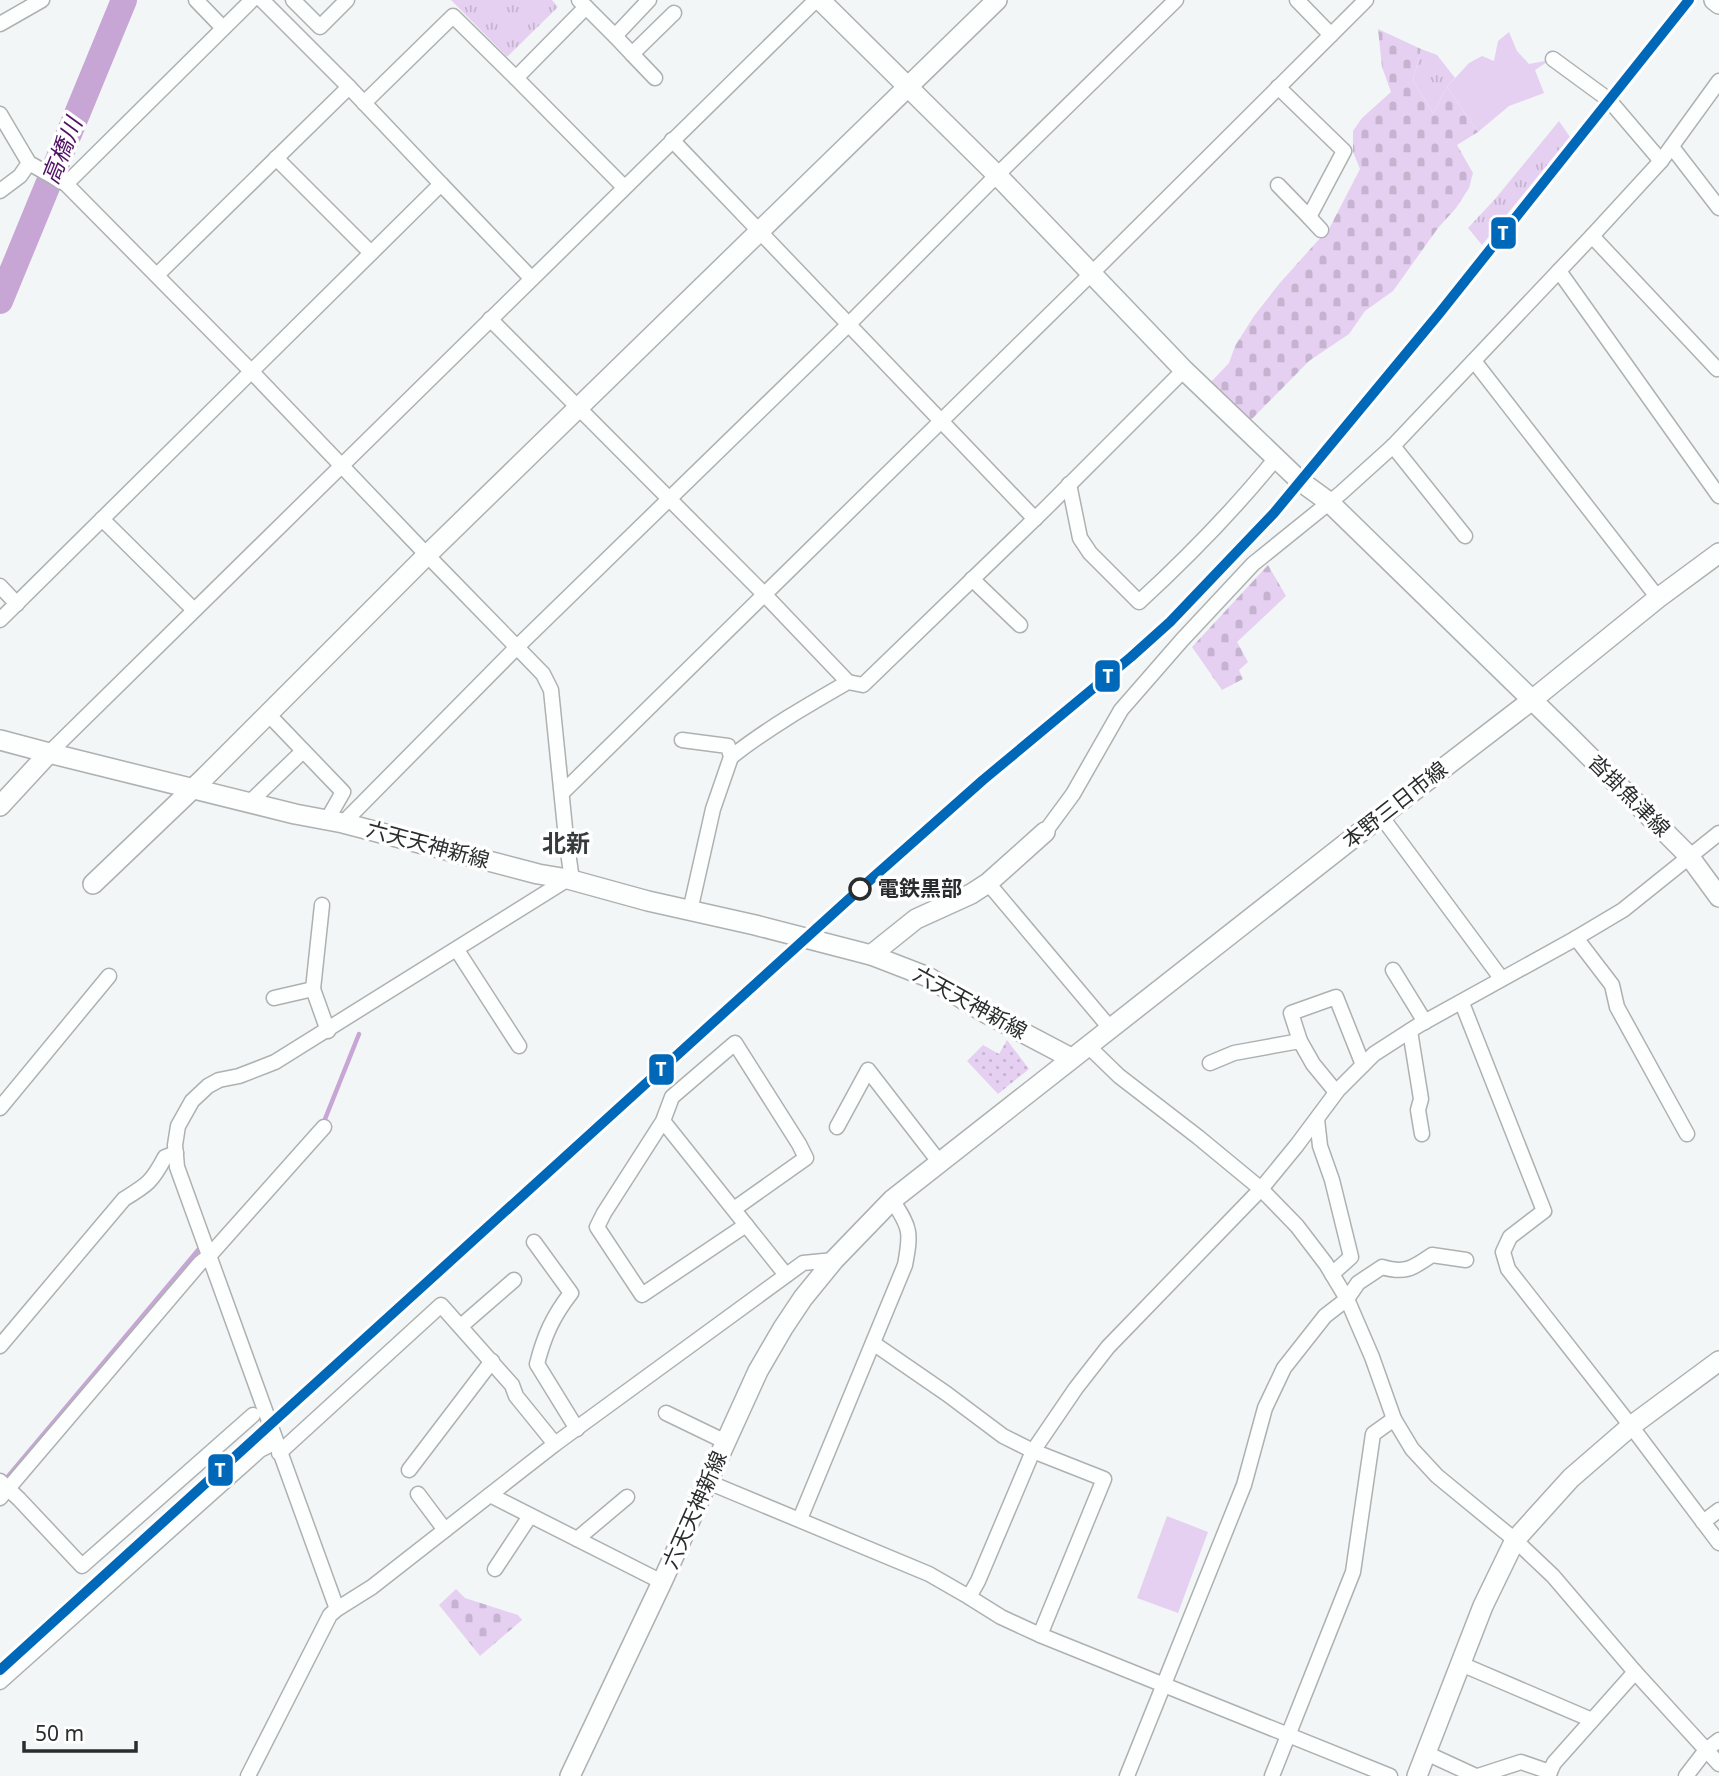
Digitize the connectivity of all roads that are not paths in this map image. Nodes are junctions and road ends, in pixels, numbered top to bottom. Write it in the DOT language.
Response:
graph roads {
  1 [pos="42,0"];
  2 [pos="195,0"];
  3 [pos="252,0"];
  4 [pos="262,0"];
  5 [pos="293,0"];
  6 [pos="347,0"];
  7 [pos="649,0"];
  8 [pos="818,0"];
  9 [pos="997,0"];
  10 [pos="1176,0"];
  11 [pos="1297,0"];
  12 [pos="1366,0"];
  13 [pos="1714,0"];
  14 [pos="583,4"];
  15 [pos="1719,4"];
  16 [pos="674,13"];
  17 [pos="0,24"];
  18 [pos="223,28"];
  19 [pos="1331,35"];
  20 [pos="615,36"];
  21 [pos="632,54"];
  22 [pos="1553,59"];
  23 [pos="516,78"];
  24 [pos="655,78"];
  25 [pos="1719,81"];
  26 [pos="349,87"];
  27 [pos="1278,87"];
  28 [pos="908,88"];
  29 [pos="364,103"];
  30 [pos="3,124"];
  31 [pos="672,140"];
  32 [pos="1672,147"];
  33 [pos="276,158"];
  34 [pos="1661,161"];
  35 [pos="29,163"];
  36 [pos="997,175"];
  37 [pos="66,184"];
  38 [pos="441,184"];
  39 [pos="1278,185"];
  40 [pos="624,187"];
  41 [pos="0,191"];
  42 [pos="1719,208"];
  43 [pos="1309,217"];
  44 [pos="1321,230"];
  45 [pos="759,232"];
  46 [pos="1592,236"];
  47 [pos="371,253"];
  48 [pos="1559,271"];
  49 [pos="1092,273"];
  50 [pos="157,275"];
  51 [pos="531,278"];
  52 [pos="490,319"];
  53 [pos="848,325"];
  54 [pos="1474,361"];
  55 [pos="1719,368"];
  56 [pos="1184,370"];
  57 [pos="251,371"];
  58 [pos="579,408"];
  59 [pos="942,420"];
  60 [pos="1393,446"];
  61 [pos="1276,458"];
  62 [pos="341,464"];
  63 [pos="1069,484"];
  64 [pos="1719,496"];
  65 [pos="669,499"];
  66 [pos="1329,502"];
  67 [pos="102,519"];
  68 [pos="1035,519"];
  69 [pos="1465,536"];
  70 [pos="1719,553"];
  71 [pos="427,555"];
  72 [pos="972,579"];
  73 [pos="0,586"];
  74 [pos="764,594"];
  75 [pos="1658,598"];
  76 [pos="17,604"];
  77 [pos="194,610"];
  78 [pos="0,620"];
  79 [pos="1020,625"];
  80 [pos="517,647"];
  81 [pos="849,682"];
  82 [pos="1532,700"];
  83 [pos="268,714"];
  84 [pos="0,740"];
  85 [pos="681,740"];
  86 [pos="303,751"];
  87 [pos="49,753"];
  88 [pos="731,757"];
  89 [pos="192,788"];
  90 [pos="562,793"];
  91 [pos="250,802"];
  92 [pos="0,806"];
  93 [pos="1381,816"];
  94 [pos="335,821"];
  95 [pos="1045,832"];
  96 [pos="1719,833"];
  97 [pos="1689,856"];
  98 [pos="568,879"];
  99 [pos="988,883"];
  100 [pos="93,884"];
  101 [pos="1719,897"];
  102 [pos="322,905"];
  103 [pos="690,911"];
  104 [pos="1576,938"];
  105 [pos="457,950"];
  106 [pos="871,955"];
  107 [pos="1393,970"];
  108 [pos="109,976"];
  109 [pos="1502,978"];
  110 [pos="313,989"];
  111 [pos="274,998"];
  112 [pos="1462,1003"];
  113 [pos="1425,1023"];
  114 [pos="1110,1028"];
  115 [pos="328,1031"];
  116 [pos="1410,1031"];
  117 [pos="1300,1041"];
  118 [pos="519,1045"];
  119 [pos="1087,1045"];
  120 [pos="1071,1058"];
  121 [pos="1210,1063"];
  122 [pos="1363,1065"];
  123 [pos="1336,1093"];
  124 [pos="0,1108"];
  125 [pos="1317,1119"];
  126 [pos="663,1121"];
  127 [pos="324,1127"];
  128 [pos="837,1127"];
  129 [pos="1422,1134"];
  130 [pos="1687,1134"];
  131 [pos="176,1153"];
  132 [pos="940,1163"];
  133 [pos="1261,1189"];
  134 [pos="892,1200"];
  135 [pos="734,1209"];
  136 [pos="746,1225"];
  137 [pos="534,1241"];
  138 [pos="209,1256"];
  139 [pos="834,1260"];
  140 [pos="1465,1260"];
  141 [pos="1332,1274"];
  142 [pos="786,1275"];
  143 [pos="514,1280"];
  144 [pos="1348,1299"];
  145 [pos="461,1326"];
  146 [pos="873,1343"];
  147 [pos="0,1346"];
  148 [pos="1719,1361"];
  149 [pos="492,1362"];
  150 [pos="666,1413"];
  151 [pos="253,1415"];
  152 [pos="1394,1419"];
  153 [pos="1631,1426"];
  154 [pos="577,1429"];
  155 [pos="726,1442"];
  156 [pos="555,1444"];
  157 [pos="278,1448"];
  158 [pos="1033,1451"];
  159 [pos="409,1470"];
  160 [pos="708,1482"];
  161 [pos="3,1489"];
  162 [pos="418,1494"];
  163 [pos="490,1495"];
  164 [pos="626,1497"];
  165 [pos="1719,1510"];
  166 [pos="530,1516"];
  167 [pos="800,1519"];
  168 [pos="1703,1522"];
  169 [pos="445,1530"];
  170 [pos="577,1539"];
  171 [pos="1515,1540"];
  172 [pos="1719,1543"];
  173 [pos="495,1569"];
  174 [pos="662,1582"];
  175 [pos="969,1597"];
  176 [pos="337,1609"];
  177 [pos="1041,1635"];
  178 [pos="1461,1664"];
  179 [pos="1635,1672"];
  180 [pos="0,1682"];
  181 [pos="1164,1686"];
  182 [pos="1592,1720"];
  183 [pos="1289,1735"];
  184 [pos="1719,1740"];
  185 [pos="1706,1751"];
  186 [pos="1426,1753"];
  187 [pos="1719,1764"];
  188 [pos="1549,1774"];
  189 [pos="573,1775"];
  190 [pos="248,1776"];
  191 [pos="1127,1776"];
  192 [pos="1272,1776"];
  193 [pos="1390,1776"];
  194 [pos="1417,1776"];
  195 [pos="1477,1776"];
  196 [pos="1685,1776"];
  1 -- 17 [label="street"];
  2 -- 18 [label="street"];
  3 -- 18 [label="street"];
  4 -- 26 [label="street"];
  5 -- 6 [label="street"];
  7 -- 20 [label="street"];
  8 -- 28 [label="main road, 沓掛魚津線"];
  8 -- 31 [label="street"];
  9 -- 28 [label="main road"];
  10 -- 36 [label="street"];
  11 -- 19 [label="street"];
  12 -- 19 [label="street"];
  13 -- 15 [label="main road"];
  14 -- 20 [label="street"];
  14 -- 23 [label="street"];
  16 -- 21 [label="street"];
  18 -- 37 [label="street"];
  19 -- 27 [label="street"];
  20 -- 21 [label="street"];
  21 -- 24 [label="street"];
  22 -- 34 [label="street"];
  23 -- 29 [label="street"];
  23 -- 40 [label="street"];
  25 -- 32 [label="street"];
  26 -- 29 [label="street"];
  26 -- 33 [label="street"];
  27 -- 43 [label="street"];
  27 -- 49 [label="street"];
  28 -- 36 [label="main road, 沓掛魚津線"];
  28 -- 45 [label="main road"];
  29 -- 38 [label="street"];
  30 -- 35 [label="street"];
  31 -- 40 [label="street"];
  31 -- 45 [label="street"];
  32 -- 34 [label="street"];
  32 -- 42 [label="street"];
  33 -- 47 [label="street"];
  33 -- 50 [label="street"];
  34 -- 46 [label="street"];
  35 -- 37 [label="street"];
  35 -- 41 [label="street"];
  36 -- 49 [label="main road, 沓掛魚津線"];
  36 -- 53 [label="street"];
  37 -- 50 [label="street"];
  38 -- 47 [label="street"];
  38 -- 51 [label="street"];
  39 -- 43 [label="street"];
  40 -- 51 [label="street"];
  43 -- 44 [label="street"];
  45 -- 53 [label="street"];
  45 -- 58 [label="main road"];
  46 -- 48 [label="street"];
  46 -- 55 [label="street"];
  47 -- 57 [label="street"];
  48 -- 54 [label="street"];
  48 -- 64 [label="street"];
  49 -- 56 [label="main road, 沓掛魚津線"];
  49 -- 59 [label="street"];
  50 -- 57 [label="street"];
  51 -- 52 [label="street"];
  52 -- 58 [label="street"];
  52 -- 62 [label="street"];
  53 -- 59 [label="street"];
  53 -- 65 [label="street"];
  54 -- 60 [label="street"];
  54 -- 75 [label="street"];
  56 -- 61 [label="main road, 沓掛魚津線"];
  56 -- 63 [label="street"];
  57 -- 62 [label="street"];
  57 -- 67 [label="street"];
  58 -- 65 [label="street"];
  58 -- 71 [label="main road"];
  59 -- 68 [label="street"];
  59 -- 74 [label="street"];
  60 -- 66 [label="street"];
  60 -- 69 [label="street"];
  61 -- 63 [label="street"];
  61 -- 66 [label="main road, 沓掛魚津線"];
  62 -- 71 [label="street"];
  62 -- 77 [label="street"];
  63 -- 68 [label="street"];
  65 -- 74 [label="street"];
  65 -- 80 [label="street"];
  66 -- 82 [label="main road, 沓掛魚津線"];
  66 -- 95 [label="street"];
  67 -- 76 [label="street"];
  67 -- 77 [label="street"];
  68 -- 72 [label="street"];
  70 -- 75 [label="main road, 本野三日市線"];
  71 -- 80 [label="street"];
  71 -- 83 [label="main road"];
  72 -- 79 [label="street"];
  72 -- 81 [label="street"];
  73 -- 76 [label="street"];
  74 -- 81 [label="street"];
  74 -- 90 [label="street"];
  75 -- 82 [label="main road, 本野三日市線"];
  76 -- 78 [label="street"];
  77 -- 87 [label="street"];
  80 -- 90 [label="street"];
  80 -- 94 [label="street"];
  81 -- 88 [label="street"];
  82 -- 93 [label="main road, 本野三日市線"];
  82 -- 97 [label="main road, 沓掛魚津線"];
  83 -- 86 [label="street"];
  83 -- 89 [label="main road"];
  84 -- 87 [label="main road, 六天天神新線"];
  85 -- 88 [label="street"];
  86 -- 91 [label="street"];
  86 -- 94 [label="street"];
  87 -- 89 [label="main road, 六天天神新線"];
  87 -- 92 [label="main road"];
  88 -- 103 [label="street"];
  89 -- 91 [label="main road, 六天天神新線"];
  89 -- 100 [label="main road"];
  90 -- 98 [label="street"];
  91 -- 94 [label="main road, 六天天神新線"];
  93 -- 109 [label="street"];
  93 -- 114 [label="main road, 本野三日市線"];
  94 -- 98 [label="main road, 六天天神新線"];
  95 -- 99 [label="main road"];
  96 -- 97 [label="street"];
  97 -- 101 [label="main road, 沓掛魚津線"];
  97 -- 104 [label="street"];
  98 -- 103 [label="main road, 六天天神新線"];
  98 -- 105 [label="street"];
  99 -- 106 [label="main road"];
  99 -- 114 [label="street"];
  102 -- 110 [label="street"];
  103 -- 106 [label="main road, 六天天神新線"];
  104 -- 109 [label="street"];
  104 -- 130 [label="street"];
  105 -- 115 [label="street"];
  105 -- 118 [label="street"];
  106 -- 120 [label="main road, 六天天神新線"];
  107 -- 113 [label="street"];
  108 -- 124 [label="street"];
  109 -- 112 [label="street"];
  110 -- 111 [label="street"];
  110 -- 115 [label="street"];
  112 -- 113 [label="street"];
  112 -- 153 [label="street"];
  113 -- 116 [label="street"];
  114 -- 119 [label="main road, 本野三日市線"];
  115 -- 131 [label="street"];
  116 -- 122 [label="street"];
  116 -- 129 [label="street"];
  117 -- 121 [label="street"];
  117 -- 122 [label="street"];
  117 -- 123 [label="street"];
  119 -- 120 [label="main road, 本野三日市線"];
  119 -- 133 [label="street"];
  120 -- 132 [label="main road, 六天天神新線"];
  122 -- 123 [label="street"];
  123 -- 125 [label="street"];
  125 -- 133 [label="street"];
  125 -- 141 [label="street"];
  126 -- 135 [label="street"];
  126 -- 135 [label="street"];
  126 -- 136 [label="street"];
  127 -- 138 [label="street"];
  128 -- 132 [label="street"];
  131 -- 138 [label="street"];
  131 -- 147 [label="street"];
  132 -- 134 [label="main road, 六天天神新線"];
  133 -- 141 [label="street"];
  133 -- 158 [label="street"];
  134 -- 139 [label="main road, 六天天神新線"];
  134 -- 146 [label="street"];
  135 -- 136 [label="street"];
  136 -- 142 [label="street"];
  137 -- 154 [label="street"];
  138 -- 157 [label="street"];
  138 -- 161 [label="street"];
  139 -- 142 [label="street"];
  139 -- 155 [label="main road, 六天天神新線"];
  140 -- 144 [label="street"];
  141 -- 144 [label="street"];
  142 -- 154 [label="street"];
  143 -- 145 [label="street"];
  144 -- 152 [label="street"];
  144 -- 181 [label="street"];
  145 -- 149 [label="street"];
  145 -- 157 [label="street"];
  146 -- 158 [label="street"];
  146 -- 167 [label="street"];
  148 -- 153 [label="main road"];
  149 -- 156 [label="street"];
  149 -- 159 [label="street"];
  150 -- 155 [label="street"];
  151 -- 161 [label="street"];
  152 -- 171 [label="street"];
  152 -- 183 [label="street"];
  153 -- 168 [label="street"];
  153 -- 171 [label="main road"];
  154 -- 156 [label="street"];
  155 -- 160 [label="main road, 六天天神新線"];
  156 -- 163 [label="street"];
  157 -- 176 [label="street"];
  157 -- 180 [label="street"];
  158 -- 175 [label="street"];
  158 -- 177 [label="street"];
  160 -- 167 [label="street"];
  160 -- 174 [label="main road, 六天天神新線"];
  162 -- 169 [label="street"];
  163 -- 166 [label="street"];
  163 -- 169 [label="street"];
  164 -- 170 [label="street"];
  165 -- 168 [label="street"];
  166 -- 170 [label="street"];
  166 -- 173 [label="street"];
  167 -- 175 [label="street"];
  168 -- 172 [label="street"];
  169 -- 176 [label="street"];
  170 -- 174 [label="street"];
  171 -- 178 [label="main road"];
  171 -- 179 [label="street"];
  174 -- 189 [label="main road, 六天天神新線"];
  175 -- 177 [label="street"];
  176 -- 190 [label="street"];
  177 -- 181 [label="street"];
  178 -- 182 [label="street"];
  178 -- 186 [label="main road"];
  179 -- 182 [label="street"];
  179 -- 185 [label="street"];
  181 -- 183 [label="street"];
  181 -- 191 [label="street"];
  182 -- 188 [label="street"];
  183 -- 192 [label="street"];
  183 -- 193 [label="street"];
  184 -- 185 [label="street"];
  185 -- 187 [label="street"];
  185 -- 196 [label="street"];
  186 -- 194 [label="main road"];
  186 -- 195 [label="street"];
  188 -- 195 [label="street"];
}
